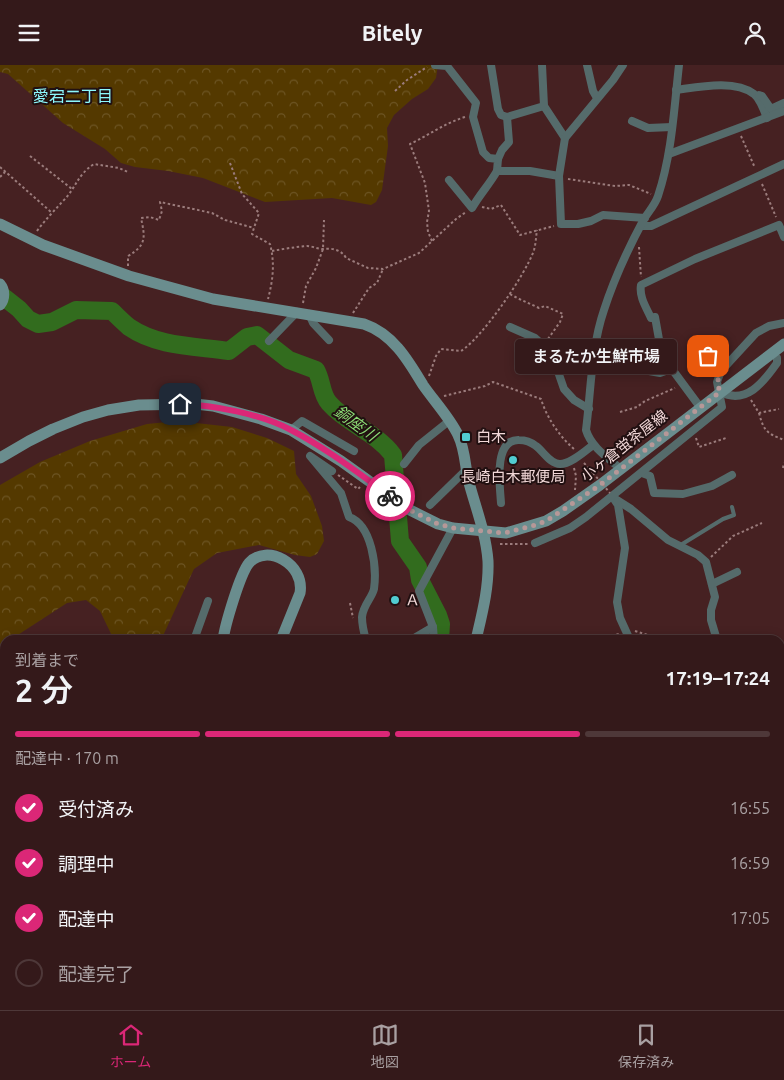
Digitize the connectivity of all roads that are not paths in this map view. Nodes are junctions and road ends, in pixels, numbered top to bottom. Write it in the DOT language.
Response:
graph roads {
  1 [pos="435,65"];
  2 [pos="491,65"];
  3 [pos="542,65"];
  4 [pos="587,65"];
  5 [pos="622,65"];
  6 [pos="679,65"];
  7 [pos="676,90"];
  8 [pos="755,94"];
  9 [pos="597,98"];
  10 [pos="784,103"];
  11 [pos="544,106"];
  12 [pos="784,111"];
  13 [pos="507,117"];
  14 [pos="767,118"];
  15 [pos="632,121"];
  16 [pos="672,127"];
  17 [pos="565,138"];
  18 [pos="669,153"];
  19 [pos="498,159"];
  20 [pos="784,164"];
  21 [pos="497,171"];
  22 [pos="559,177"];
  23 [pos="449,179"];
  24 [pos="645,218"];
  25 [pos="0,225"];
  26 [pos="641,227"];
  27 [pos="784,237"];
  28 [pos="302,313"];
  29 [pos="784,323"];
  30 [pos="510,327"];
  31 [pos="329,340"];
  32 [pos="269,341"];
  33 [pos="784,344"];
  34 [pos="708,356"];
  35 [pos="777,358"];
  36 [pos="594,361"];
  37 [pos="671,369"];
  38 [pos="722,371"];
  39 [pos="720,392"];
  40 [pos="700,407"];
  41 [pos="589,409"];
  42 [pos="449,421"];
  43 [pos="291,430"];
  44 [pos="593,445"];
  45 [pos="354,451"];
  46 [pos="0,458"];
  47 [pos="404,464"];
  48 [pos="466,469"];
  49 [pos="621,469"];
  50 [pos="332,471"];
  51 [pos="642,473"];
  52 [pos="732,475"];
  53 [pos="611,495"];
  54 [pos="501,503"];
  55 [pos="430,505"];
  56 [pos="732,507"];
  57 [pos="453,528"];
  58 [pos="483,531"];
  59 [pos="536,543"];
  60 [pos="679,546"];
  61 [pos="737,572"];
  62 [pos="712,584"];
  63 [pos="208,601"];
  64 [pos="433,627"];
  65 [pos="196,635"];
  66 [pos="224,635"];
  67 [pos="283,635"];
  68 [pos="365,635"];
  69 [pos="419,635"];
  70 [pos="434,635"];
  71 [pos="477,635"];
  72 [pos="627,635"];
  73 [pos="716,635"];
  1 -- 19 [label="street"];
  2 -- 13 [label="street"];
  3 -- 11 [label="street"];
  4 -- 9 [label="street"];
  5 -- 9 [label="street"];
  6 -- 7 [label="street"];
  7 -- 8 [label="street"];
  7 -- 16 [label="street"];
  8 -- 10 [label="street"];
  8 -- 14 [label="street"];
  9 -- 17 [label="street"];
  11 -- 13 [label="street"];
  11 -- 17 [label="street"];
  12 -- 14 [label="street"];
  13 -- 19 [label="street"];
  14 -- 18 [label="street"];
  15 -- 16 [label="street"];
  16 -- 18 [label="street"];
  17 -- 22 [label="street"];
  18 -- 24 [label="street"];
  19 -- 21 [label="street"];
  20 -- 26 [label="street"];
  21 -- 22 [label="street"];
  21 -- 23 [label="street"];
  22 -- 24 [label="street"];
  24 -- 26 [label="street"];
  25 -- 28 [label="street"];
  26 -- 36 [label="street"];
  27 -- 37 [label="street"];
  28 -- 31 [label="street"];
  28 -- 32 [label="street"];
  28 -- 42 [label="street"];
  29 -- 38 [label="street"];
  30 -- 41 [label="street"];
  33 -- 39 [label="street, 小ヶ倉蛍茶屋線"];
  34 -- 38 [label="lane"];
  35 -- 39 [label="street"];
  36 -- 37 [label="street"];
  36 -- 41 [label="street"];
  37 -- 40 [label="street"];
  38 -- 39 [label="street"];
  39 -- 40 [label="street, 小ヶ倉蛍茶屋線"];
  39 -- 51 [label="street"];
  40 -- 49 [label="street, 小ヶ倉蛍茶屋線"];
  41 -- 44 [label="street"];
  42 -- 47 [label="street"];
  42 -- 48 [label="street"];
  43 -- 45 [label="street"];
  43 -- 46 [label="street, 小ヶ倉蛍茶屋線"];
  43 -- 57 [label="street, 小ヶ倉蛍茶屋線"];
  44 -- 49 [label="street"];
  44 -- 54 [label="street"];
  48 -- 55 [label="street"];
  48 -- 58 [label="street"];
  49 -- 58 [label="street, 小ヶ倉蛍茶屋線"];
  50 -- 68 [label="street"];
  51 -- 52 [label="street"];
  51 -- 53 [label="street"];
  53 -- 59 [label="street"];
  53 -- 60 [label="street"];
  53 -- 72 [label="street"];
  56 -- 60 [label="lane"];
  57 -- 58 [label="street, 小ヶ倉蛍茶屋線"];
  57 -- 64 [label="street"];
  58 -- 71 [label="street"];
  60 -- 62 [label="street"];
  61 -- 62 [label="street"];
  62 -- 73 [label="street"];
  63 -- 65 [label="street"];
  64 -- 69 [label="street"];
  64 -- 70 [label="street"];
  66 -- 67 [label="street"];
}
